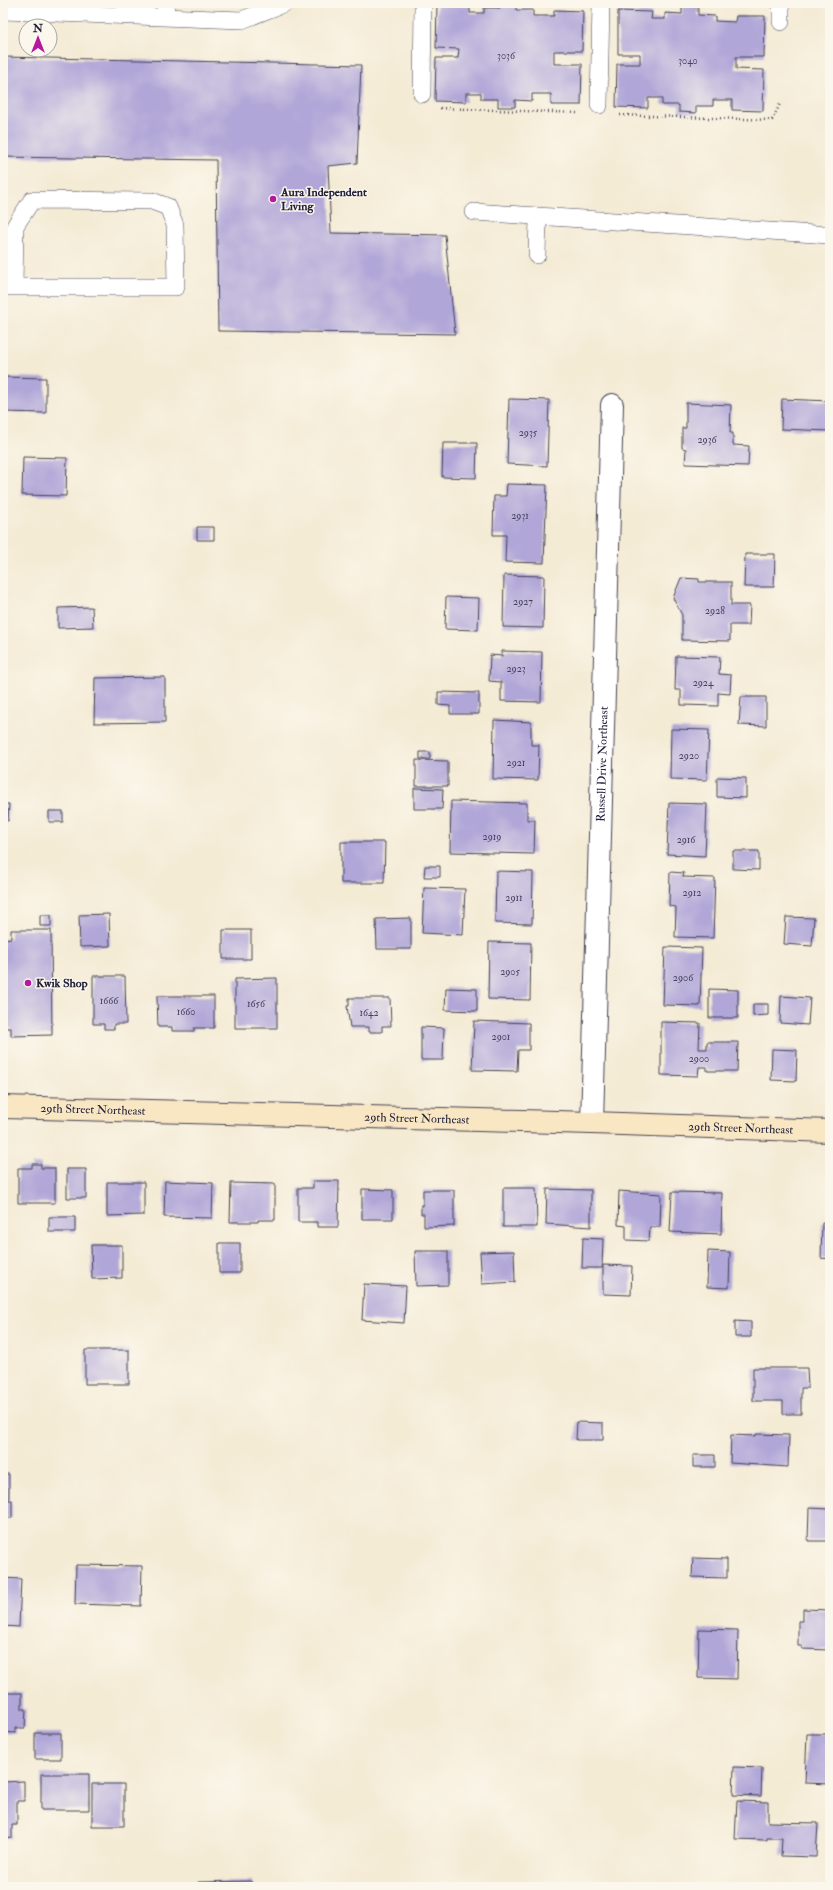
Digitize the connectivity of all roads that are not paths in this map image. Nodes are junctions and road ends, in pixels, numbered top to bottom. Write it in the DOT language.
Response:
graph roads {
  1 [pos="285,3"];
  2 [pos="423,3"];
  3 [pos="601,3"];
  4 [pos="781,3"];
  5 [pos="166,10"];
  6 [pos="3,11"];
  7 [pos="781,22"];
  8 [pos="422,94"];
  9 [pos="599,105"];
  10 [pos="474,212"];
  11 [pos="538,217"];
  12 [pos="830,235"];
  13 [pos="537,255"];
  14 [pos="8,287"];
  15 [pos="612,405"];
  16 [pos="3,1107"];
  17 [pos="592,1123"];
  18 [pos="830,1131"];
  1 -- 5 [label="lane"];
  2 -- 8 [label="lane"];
  3 -- 9 [label="lane"];
  4 -- 7 [label="lane"];
  5 -- 6 [label="lane"];
  10 -- 11 [label="lane"];
  11 -- 12 [label="lane"];
  11 -- 13 [label="lane"];
  14 -- 14 [label="lane"];
  15 -- 17 [label="street, Russell Drive Northeast"];
  16 -- 17 [label="main road, 29th Street Northeast"];
  17 -- 18 [label="main road, 29th Street Northeast"];
}
